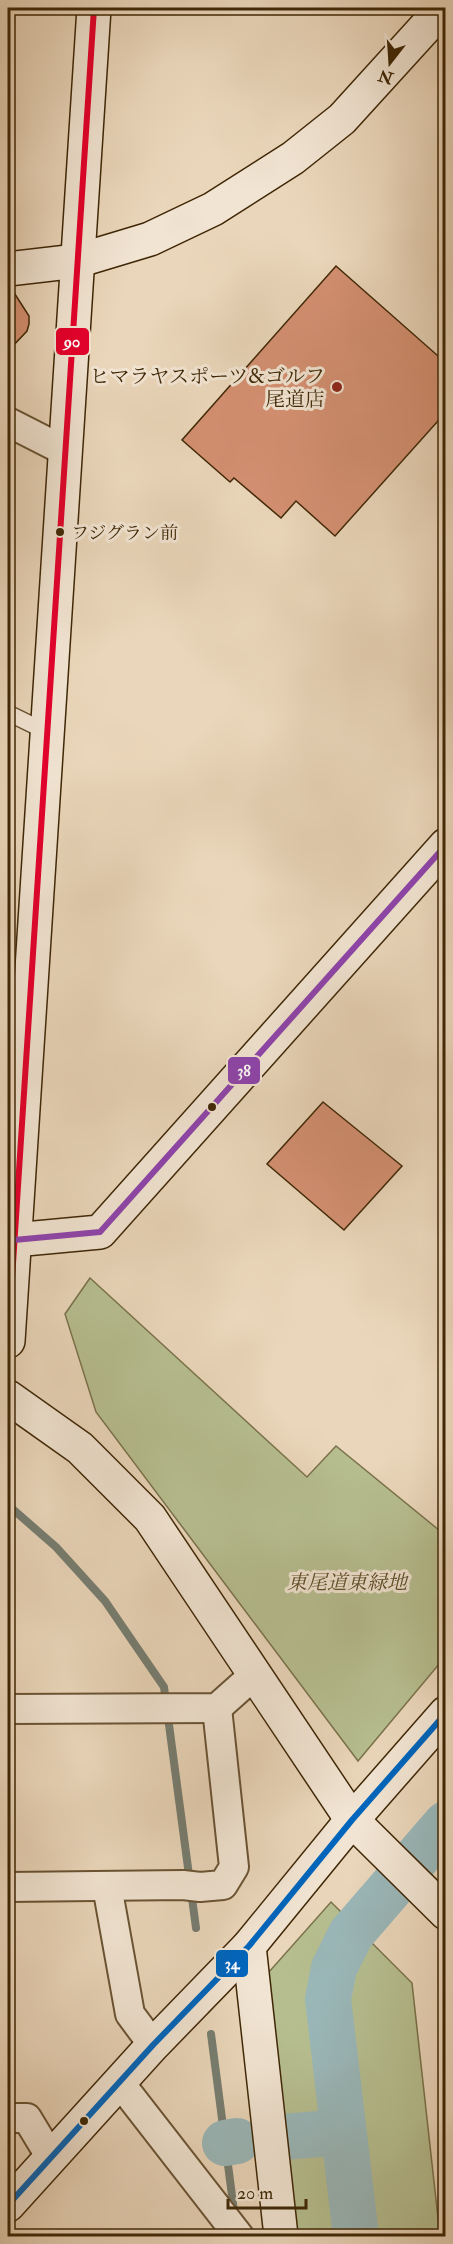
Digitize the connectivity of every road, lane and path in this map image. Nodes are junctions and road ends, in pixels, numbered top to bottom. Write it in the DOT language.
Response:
graph roads {
  1 [pos="94,8"];
  2 [pos="443,8"];
  3 [pos="77,261"];
  4 [pos="8,268"];
  5 [pos="8,422"];
  6 [pos="65,451"];
  7 [pos="8,713"];
  8 [pos="47,732"];
  9 [pos="446,845"];
  10 [pos="14,1240"];
  11 [pos="8,1341"];
  12 [pos="8,1397"];
  13 [pos="254,1675"];
  14 [pos="217,1708"];
  15 [pos="8,1709"];
  16 [pos="446,1713"];
  17 [pos="352,1821"];
  18 [pos="107,1886"];
  19 [pos="8,1887"];
  20 [pos="438,1906"];
  21 [pos="249,1946"];
  22 [pos="153,2045"];
  23 [pos="120,2083"];
  24 [pos="8,2118"];
  25 [pos="50,2156"];
  26 [pos="8,2205"];
  27 [pos="239,2236"];
  28 [pos="281,2236"];
  1 -- 3 [label="street"];
  2 -- 3 [label="street"];
  3 -- 4 [label="street"];
  3 -- 6 [label="street"];
  5 -- 6 [label="street"];
  6 -- 8 [label="street"];
  7 -- 8 [label="lane"];
  8 -- 10 [label="street"];
  9 -- 10 [label="street"];
  10 -- 11 [label="street"];
  12 -- 13 [label="street"];
  13 -- 14 [label="street"];
  13 -- 17 [label="street"];
  14 -- 15 [label="street"];
  14 -- 18 [label="street"];
  16 -- 17 [label="street"];
  17 -- 20 [label="street"];
  17 -- 21 [label="street"];
  18 -- 19 [label="street"];
  18 -- 22 [label="street"];
  21 -- 22 [label="street"];
  21 -- 28 [label="street"];
  22 -- 23 [label="street"];
  23 -- 25 [label="street"];
  23 -- 27 [label="street"];
  24 -- 25 [label="street"];
  25 -- 26 [label="street"];
}
